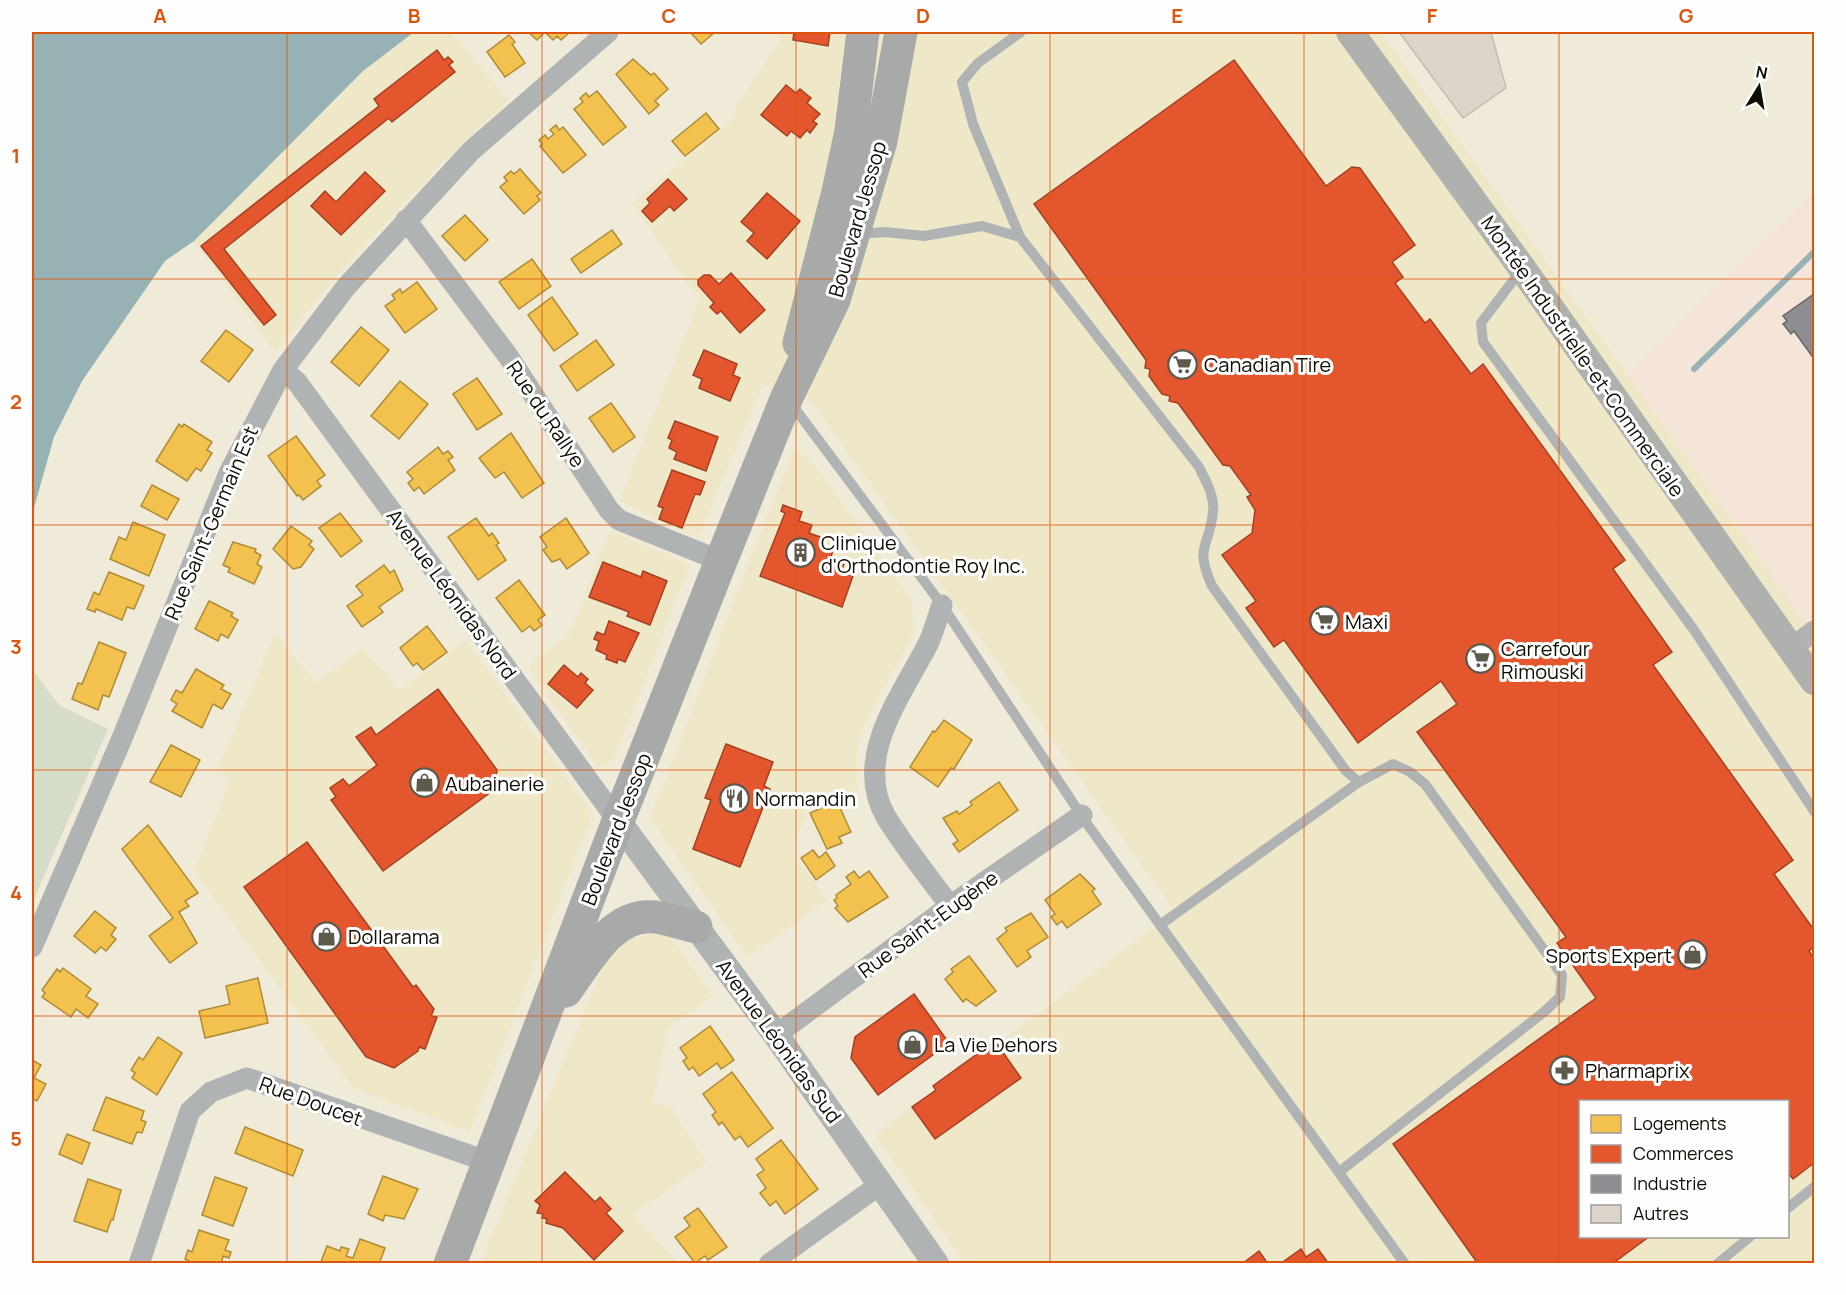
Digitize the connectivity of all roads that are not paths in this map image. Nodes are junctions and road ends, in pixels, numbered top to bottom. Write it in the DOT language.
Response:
graph roads {
  1 [pos="608,32"];
  2 [pos="863,32"];
  3 [pos="901,32"];
  4 [pos="1021,32"];
  5 [pos="1350,32"];
  6 [pos="406,220"];
  7 [pos="855,235"];
  8 [pos="1020,237"];
  9 [pos="1522,268"];
  10 [pos="284,370"];
  11 [pos="787,397"];
  12 [pos="721,561"];
  13 [pos="942,605"];
  14 [pos="1815,631"];
  15 [pos="1790,649"];
  16 [pos="1815,681"];
  17 [pos="1359,782"];
  18 [pos="1815,811"];
  19 [pos="1082,815"];
  20 [pos="618,821"];
  21 [pos="950,906"];
  22 [pos="1160,925"];
  23 [pos="696,927"];
  24 [pos="32,947"];
  25 [pos="540,1027"];
  26 [pos="776,1035"];
  27 [pos="489,1162"];
  28 [pos="1339,1172"];
  29 [pos="882,1183"];
  30 [pos="1815,1187"];
  31 [pos="1789,1207"];
  32 [pos="1748,1238"];
  33 [pos="139,1263"];
  34 [pos="450,1263"];
  35 [pos="769,1263"];
  36 [pos="936,1263"];
  37 [pos="1405,1263"];
  38 [pos="1717,1263"];
  1 -- 6 [label="street, Rue Saint-Germain Est"];
  2 -- 11 [label="main road, Boulevard Jessop"];
  3 -- 7 [label="main road, Boulevard Jessop"];
  4 -- 8 [label="lane"];
  5 -- 9 [label="main road, Montée Industrielle-et-Commerciale"];
  6 -- 10 [label="street, Rue Saint-Germain Est"];
  6 -- 12 [label="street, Rue du Rallye"];
  7 -- 8 [label="lane"];
  7 -- 11 [label="main road, Boulevard Jessop"];
  8 -- 17 [label="lane"];
  9 -- 15 [label="main road, Montée Industrielle-et-Commerciale"];
  9 -- 18 [label="lane"];
  10 -- 20 [label="street, Avenue Léonidas Nord"];
  10 -- 24 [label="street, Rue Saint-Germain Est"];
  11 -- 12 [label="main road, Boulevard Jessop"];
  11 -- 13 [label="lane"];
  12 -- 20 [label="main road, Boulevard Jessop"];
  13 -- 19 [label="lane"];
  13 -- 21 [label="street"];
  14 -- 15 [label="street"];
  15 -- 16 [label="main road, Montée Industrielle-et-Commerciale"];
  17 -- 22 [label="lane"];
  17 -- 28 [label="lane"];
  19 -- 21 [label="street, Rue Saint-Eugène"];
  19 -- 22 [label="lane"];
  20 -- 23 [label="street, Avenue Léonidas Sud"];
  20 -- 25 [label="main road, Boulevard Jessop"];
  21 -- 26 [label="street, Rue Saint-Eugène"];
  22 -- 28 [label="lane"];
  23 -- 25 [label="main road"];
  23 -- 26 [label="street, Avenue Léonidas Sud"];
  25 -- 27 [label="main road, Boulevard Jessop"];
  26 -- 29 [label="street, Avenue Léonidas Sud"];
  27 -- 33 [label="street, Rue Doucet"];
  27 -- 34 [label="main road, Boulevard Jessop"];
  28 -- 37 [label="lane"];
  29 -- 35 [label="street"];
  29 -- 36 [label="street, Avenue Léonidas Sud"];
  30 -- 31 [label="lane"];
  32 -- 38 [label="lane"];
}
